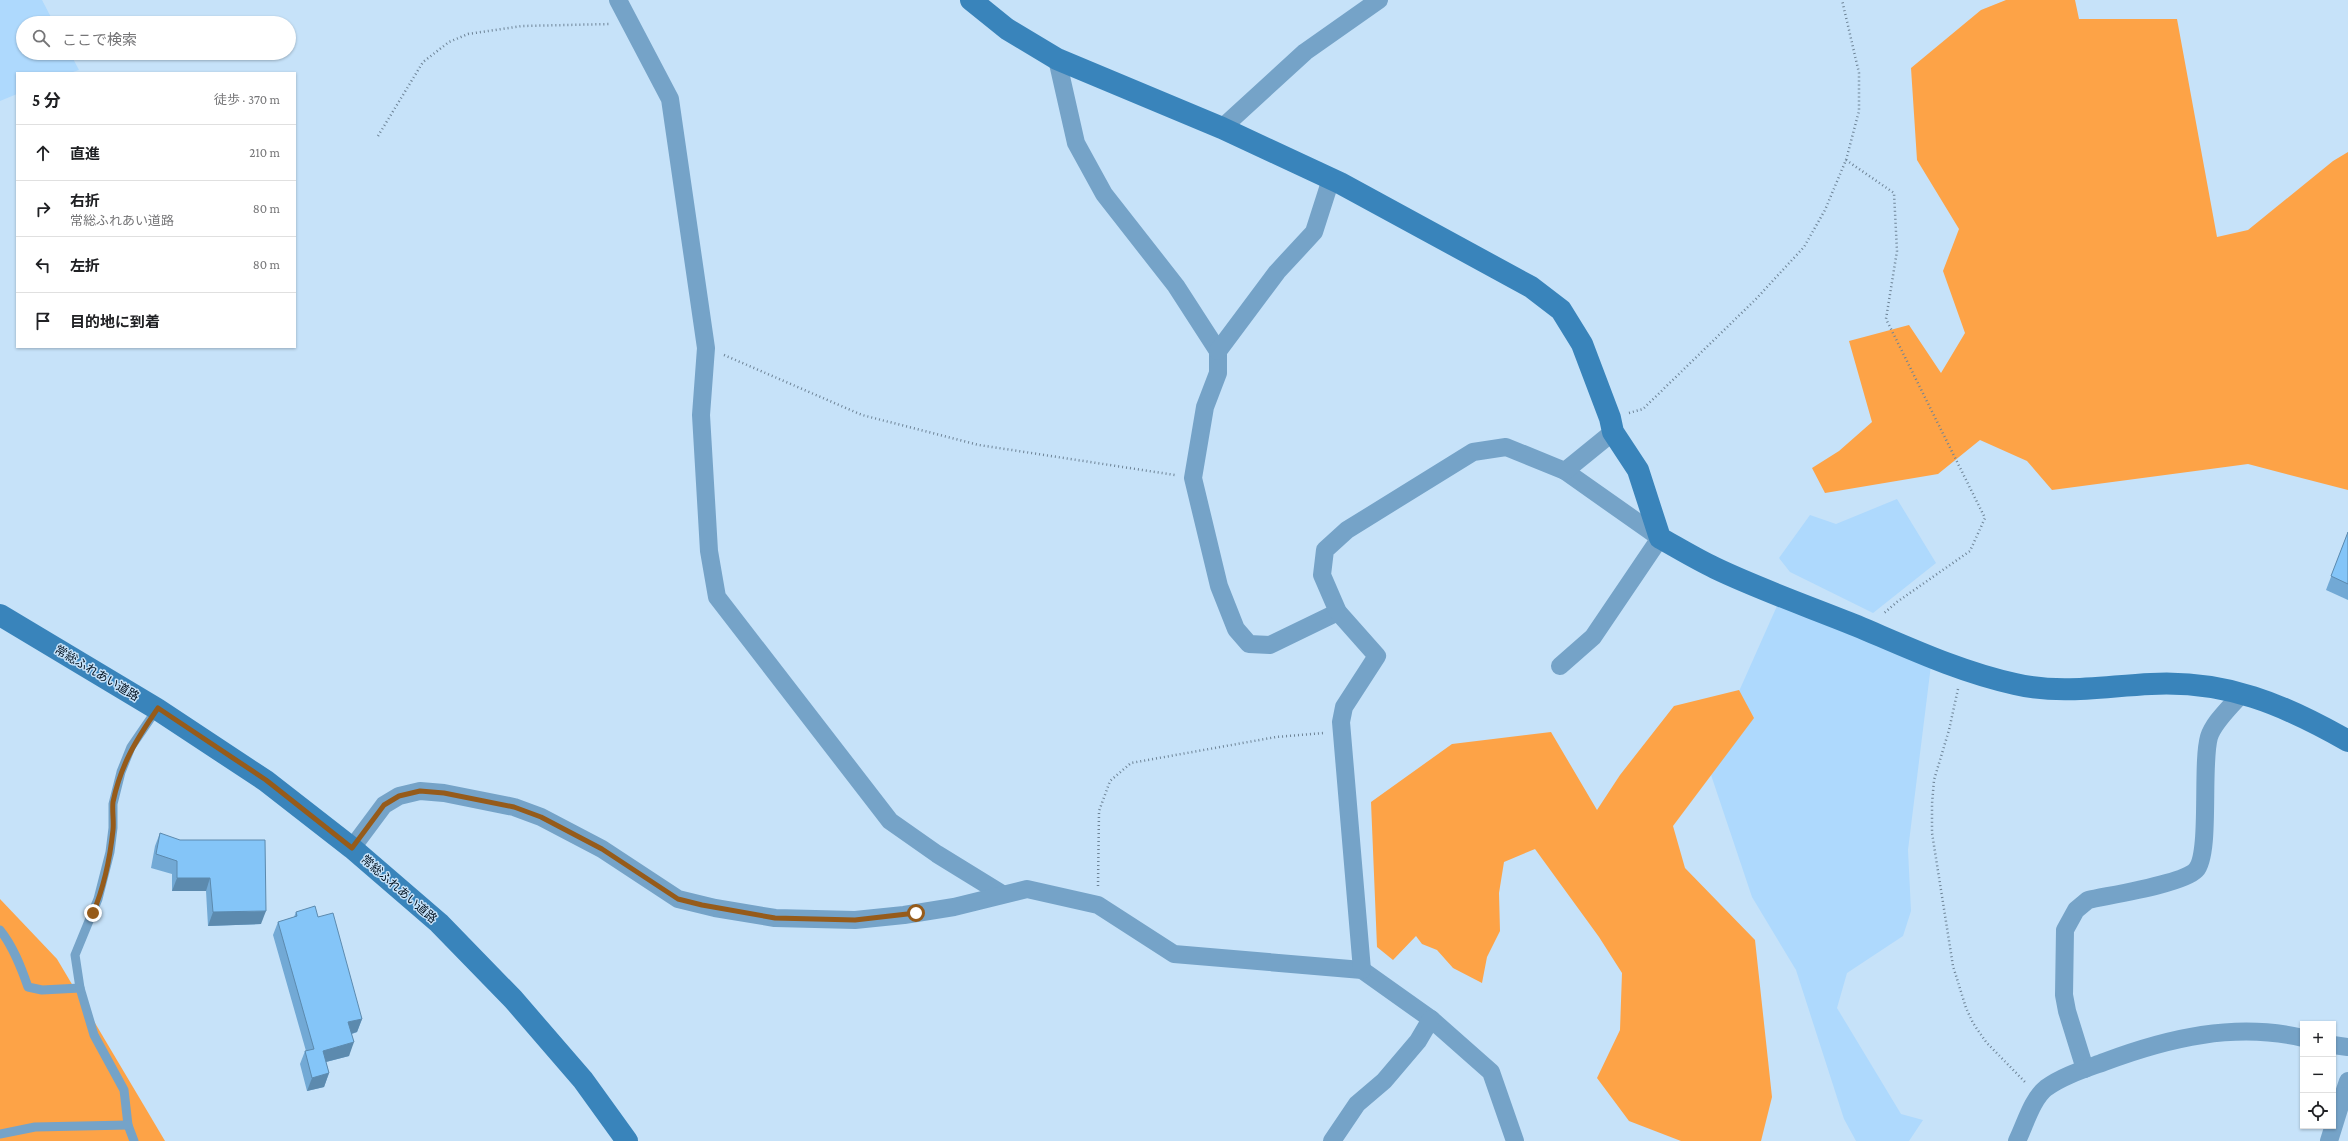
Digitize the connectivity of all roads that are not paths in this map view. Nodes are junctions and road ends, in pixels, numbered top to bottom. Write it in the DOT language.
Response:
graph roads {
  1 [pos="618,0"];
  2 [pos="971,0"];
  3 [pos="1379,0"];
  4 [pos="1057,59"];
  5 [pos="1222,128"];
  6 [pos="1331,179"];
  7 [pos="1218,350"];
  8 [pos="1612,425"];
  9 [pos="1565,471"];
  10 [pos="1660,538"];
  11 [pos="1338,612"];
  12 [pos="0,615"];
  13 [pos="1560,666"];
  14 [pos="2242,693"];
  15 [pos="158,708"];
  16 [pos="2348,741"];
  17 [pos="352,848"];
  18 [pos="1002,894"];
  19 [pos="0,930"];
  20 [pos="1362,970"];
  21 [pos="80,988"];
  22 [pos="1431,1019"];
  23 [pos="2300,1038"];
  24 [pos="2336,1045"];
  25 [pos="2348,1047"];
  26 [pos="2085,1069"];
  27 [pos="2346,1091"];
  28 [pos="128,1125"];
  29 [pos="0,1134"];
  30 [pos="134,1141"];
  31 [pos="628,1141"];
  32 [pos="1332,1141"];
  33 [pos="1515,1141"];
  34 [pos="2017,1141"];
  35 [pos="2330,1141"];
  1 -- 18 [label="street"];
  2 -- 4 [label="street"];
  3 -- 5 [label="street"];
  4 -- 5 [label="street"];
  4 -- 7 [label="street"];
  5 -- 6 [label="street"];
  6 -- 7 [label="street"];
  6 -- 8 [label="street"];
  7 -- 11 [label="street"];
  8 -- 9 [label="street"];
  8 -- 10 [label="street"];
  9 -- 10 [label="street"];
  9 -- 11 [label="street"];
  10 -- 13 [label="street"];
  10 -- 14 [label="street"];
  11 -- 20 [label="street"];
  12 -- 15 [label="street, 常総ふれあい道路"];
  14 -- 16 [label="street"];
  14 -- 26 [label="street"];
  15 -- 17 [label="street, 常総ふれあい道路"];
  15 -- 21 [label="lane"];
  17 -- 18 [label="street"];
  17 -- 31 [label="street, 常総ふれあい道路"];
  18 -- 20 [label="street"];
  19 -- 21 [label="lane"];
  20 -- 22 [label="street"];
  21 -- 28 [label="lane"];
  22 -- 32 [label="street"];
  22 -- 33 [label="street"];
  23 -- 26 [label="street"];
  24 -- 25 [label="street"];
  26 -- 34 [label="street"];
  27 -- 35 [label="street"];
  28 -- 29 [label="lane"];
  28 -- 30 [label="lane"];
}
